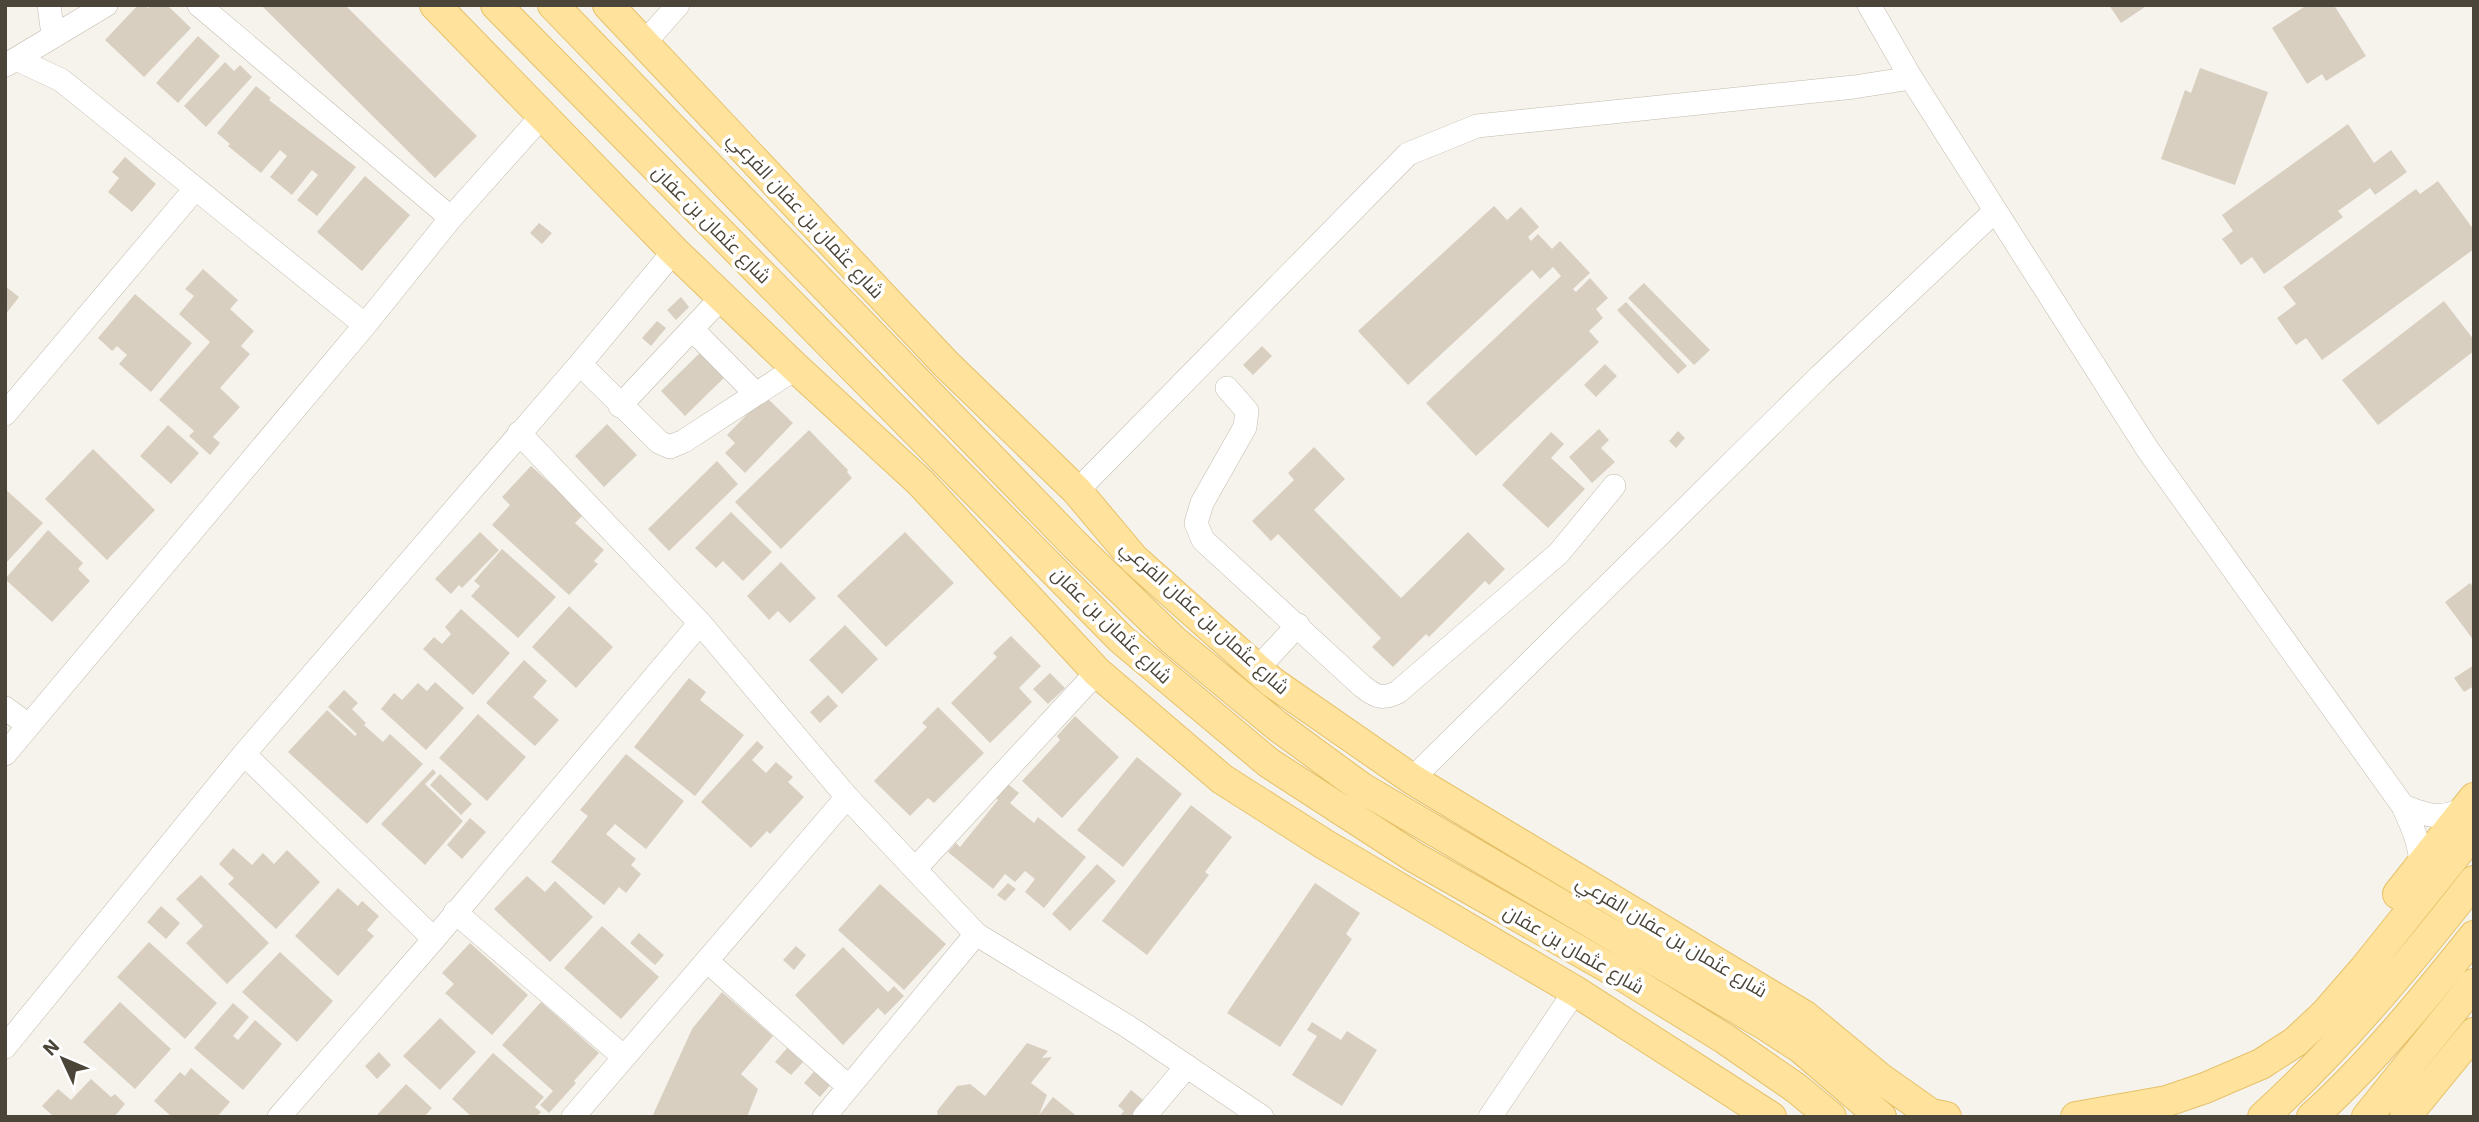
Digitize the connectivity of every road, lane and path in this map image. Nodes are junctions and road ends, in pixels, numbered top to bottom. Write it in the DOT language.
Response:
graph roads {
  1 [pos="49,5"];
  2 [pos="106,5"];
  3 [pos="199,5"];
  4 [pos="435,5"];
  5 [pos="443,5"];
  6 [pos="496,5"];
  7 [pos="553,5"];
  8 [pos="578,5"];
  9 [pos="608,5"];
  10 [pos="678,5"];
  11 [pos="1869,5"];
  12 [pos="52,35"];
  13 [pos="645,42"];
  14 [pos="11,62"];
  15 [pos="493,65"];
  16 [pos="1911,78"];
  17 [pos="542,116"];
  18 [pos="195,188"];
  19 [pos="730,189"];
  20 [pos="1996,212"];
  21 [pos="451,218"];
  22 [pos="674,251"];
  23 [pos="722,297"];
  24 [pos="365,326"];
  25 [pos="692,329"];
  26 [pos="580,364"];
  27 [pos="796,368"];
  28 [pos="1227,388"];
  29 [pos="755,393"];
  30 [pos="620,406"];
  31 [pos="5,414"];
  32 [pos="519,433"];
  33 [pos="1614,486"];
  34 [pos="1077,491"];
  35 [pos="700,622"];
  36 [pos="1298,625"];
  37 [pos="1257,669"];
  38 [pos="1097,673"];
  39 [pos="5,708"];
  40 [pos="28,726"];
  41 [pos="5,754"];
  42 [pos="244,754"];
  43 [pos="1412,779"];
  44 [pos="847,797"];
  45 [pos="2403,806"];
  46 [pos="2471,813"];
  47 [pos="2421,865"];
  48 [pos="915,869"];
  49 [pos="2474,881"];
  50 [pos="455,912"];
  51 [pos="976,934"];
  52 [pos="2474,936"];
  53 [pos="434,939"];
  54 [pos="707,961"];
  55 [pos="2474,984"];
  56 [pos="1575,990"];
  57 [pos="2474,1008"];
  58 [pos="2474,1033"];
  59 [pos="5,1047"];
  60 [pos="624,1057"];
  61 [pos="1187,1066"];
  62 [pos="849,1087"];
  63 [pos="2167,1101"];
  64 [pos="2369,1115"];
  65 [pos="279,1117"];
  66 [pos="573,1117"];
  67 [pos="824,1117"];
  68 [pos="1144,1117"];
  69 [pos="1262,1117"];
  70 [pos="1490,1117"];
  71 [pos="1771,1117"];
  72 [pos="1830,1117"];
  73 [pos="1881,1117"];
  74 [pos="1946,1117"];
  75 [pos="2076,1117"];
  76 [pos="2263,1117"];
  77 [pos="2312,1117"];
  78 [pos="2405,1117"];
  1 -- 12 [label="street"];
  2 -- 12 [label="street"];
  3 -- 21 [label="street"];
  4 -- 15 [label="main road"];
  5 -- 15 [label="main road"];
  6 -- 72 [label="main road, شارع عثمان بن عفان"];
  7 -- 19 [label="main road, شارع عثمان بن عفان"];
  8 -- 19 [label="main road"];
  9 -- 13 [label="main road, شارع عثمان بن عفان الفرعي"];
  10 -- 13 [label="street"];
  11 -- 16 [label="street"];
  12 -- 14 [label="street"];
  13 -- 34 [label="main road, شارع عثمان بن عفان الفرعي"];
  14 -- 18 [label="street"];
  15 -- 17 [label="main road"];
  16 -- 20 [label="street"];
  16 -- 34 [label="street"];
  17 -- 21 [label="street"];
  17 -- 22 [label="main road"];
  18 -- 24 [label="street"];
  18 -- 31 [label="street"];
  19 -- 73 [label="main road, شارع عثمان بن عفان"];
  20 -- 43 [label="street"];
  20 -- 45 [label="street"];
  21 -- 24 [label="street"];
  22 -- 23 [label="main road"];
  22 -- 26 [label="street"];
  23 -- 25 [label="street"];
  23 -- 27 [label="main road"];
  24 -- 40 [label="street"];
  25 -- 29 [label="street"];
  25 -- 30 [label="street"];
  26 -- 30 [label="street"];
  26 -- 32 [label="street"];
  27 -- 29 [label="street"];
  27 -- 38 [label="main road"];
  28 -- 36 [label="street"];
  29 -- 30 [label="street"];
  32 -- 35 [label="street"];
  32 -- 42 [label="street"];
  33 -- 36 [label="street"];
  34 -- 37 [label="main road, شارع عثمان بن عفان الفرعي"];
  35 -- 44 [label="street"];
  35 -- 50 [label="street"];
  36 -- 37 [label="street"];
  37 -- 43 [label="main road, شارع عثمان بن عفان الفرعي"];
  38 -- 48 [label="street"];
  38 -- 56 [label="main road"];
  39 -- 40 [label="street"];
  40 -- 41 [label="street"];
  42 -- 53 [label="street"];
  42 -- 59 [label="street"];
  43 -- 74 [label="main road, شارع عثمان بن عفان الفرعي"];
  44 -- 48 [label="street"];
  44 -- 54 [label="street"];
  45 -- 46 [label="street"];
  45 -- 47 [label="street"];
  46 -- 47 [label="main road"];
  46 -- 63 [label="main road"];
  47 -- 63 [label="main road"];
  48 -- 51 [label="street"];
  49 -- 76 [label="main road"];
  50 -- 53 [label="street"];
  50 -- 60 [label="street"];
  51 -- 61 [label="street"];
  51 -- 62 [label="street"];
  52 -- 77 [label="main road"];
  53 -- 65 [label="street"];
  54 -- 60 [label="street"];
  54 -- 62 [label="street"];
  55 -- 64 [label="main road"];
  56 -- 70 [label="street"];
  56 -- 71 [label="main road"];
  57 -- 64 [label="main road"];
  58 -- 78 [label="main road"];
  60 -- 66 [label="street"];
  61 -- 68 [label="street"];
  61 -- 69 [label="street"];
  62 -- 67 [label="street"];
  63 -- 75 [label="main road"];
}
